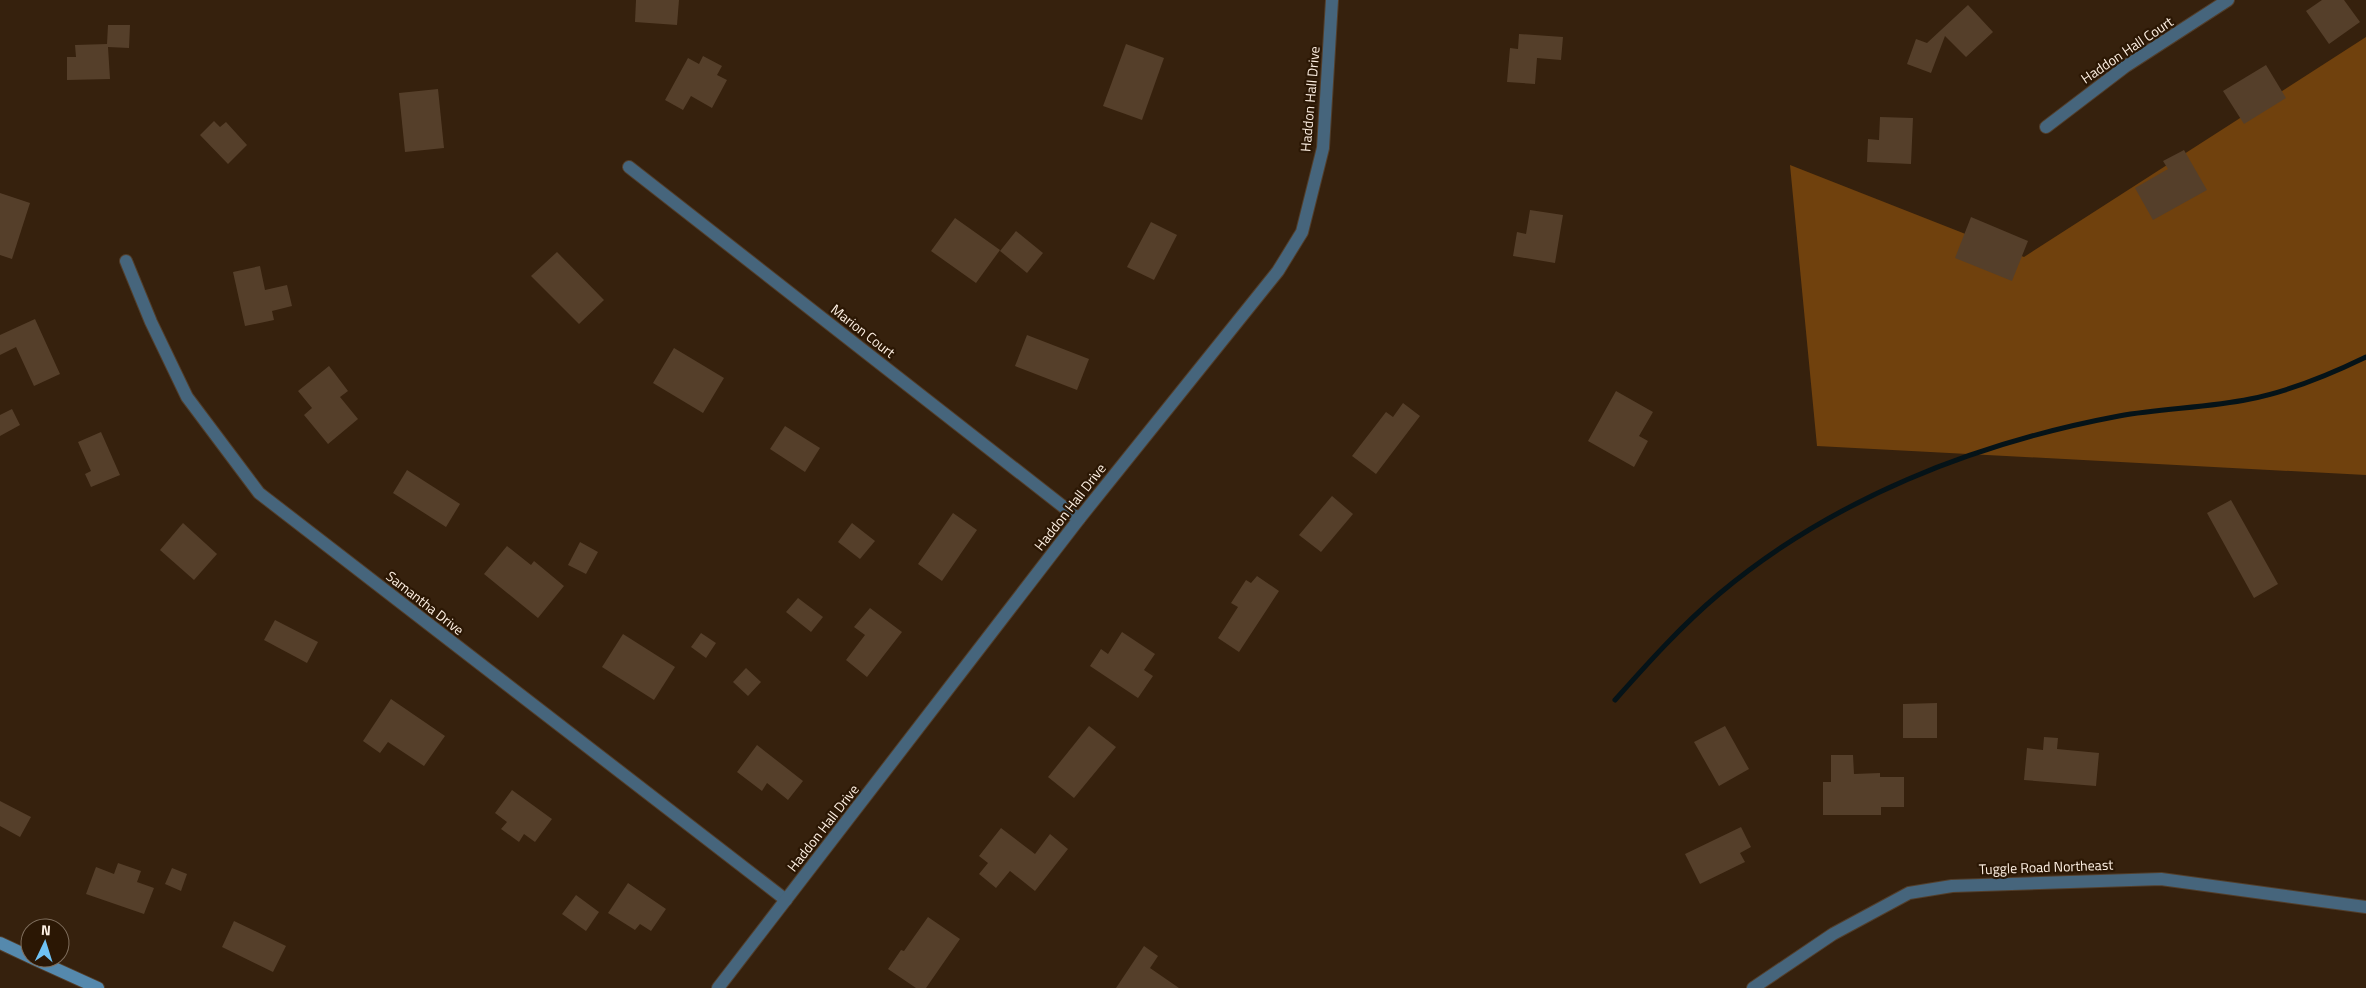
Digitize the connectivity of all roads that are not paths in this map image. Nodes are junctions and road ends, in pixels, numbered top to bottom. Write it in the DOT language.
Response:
graph roads {
  1 [pos="1332,0"];
  2 [pos="2228,0"];
  3 [pos="2046,127"];
  4 [pos="629,166"];
  5 [pos="126,262"];
  6 [pos="1079,519"];
  7 [pos="786,900"];
  8 [pos="2366,907"];
  9 [pos="0,944"];
  10 [pos="20,953"];
  11 [pos="53,968"];
  12 [pos="98,988"];
  13 [pos="718,988"];
  14 [pos="1753,988"];
  1 -- 6 [label="street, Haddon Hall Drive"];
  2 -- 3 [label="street, Haddon Hall Court"];
  4 -- 6 [label="street, Marion Court"];
  5 -- 7 [label="street, Samantha Drive"];
  6 -- 7 [label="street, Haddon Hall Drive"];
  7 -- 13 [label="street, Haddon Hall Drive"];
  8 -- 14 [label="street, Tuggle Road Northeast"];
  9 -- 10 [label="main road"];
  11 -- 12 [label="main road"];
}
